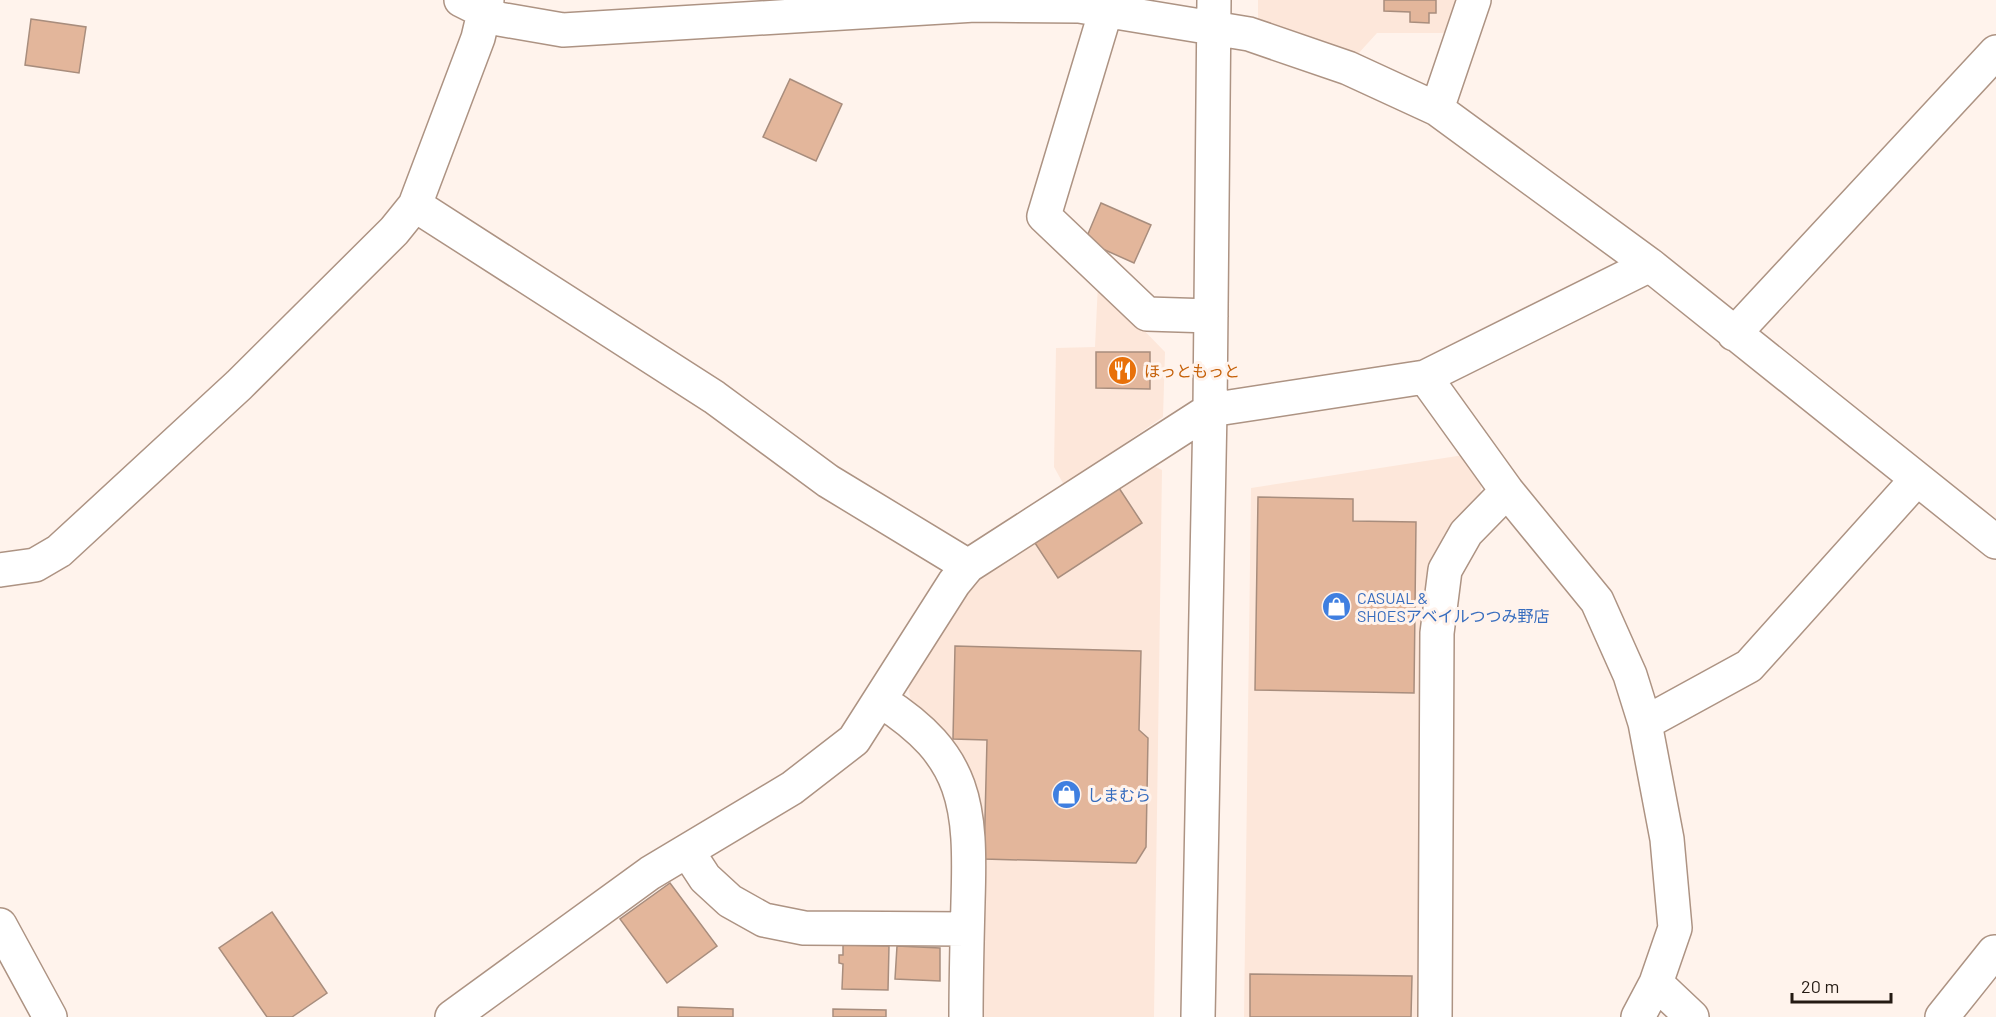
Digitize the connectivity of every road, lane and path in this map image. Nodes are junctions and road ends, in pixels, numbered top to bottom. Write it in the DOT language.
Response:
graph roads {
  1 [pos="1474,0"];
  2 [pos="992,3"];
  3 [pos="478,4"];
  4 [pos="1107,10"];
  5 [pos="1214,13"];
  6 [pos="1996,52"];
  7 [pos="1437,109"];
  8 [pos="415,205"];
  9 [pos="1650,265"];
  10 [pos="1211,316"];
  11 [pos="1734,334"];
  12 [pos="1425,377"];
  13 [pos="1210,410"];
  14 [pos="1917,479"];
  15 [pos="1507,491"];
  16 [pos="1996,543"];
  17 [pos="968,566"];
  18 [pos="0,570"];
  19 [pos="881,701"];
  20 [pos="1645,723"];
  21 [pos="688,852"];
  22 [pos="0,925"];
  23 [pos="967,929"];
  24 [pos="1996,953"];
  25 [pos="1656,983"];
  26 [pos="50,1017"];
  27 [pos="452,1017"];
  28 [pos="966,1017"];
  29 [pos="1198,1017"];
  30 [pos="1435,1017"];
  31 [pos="1638,1017"];
  32 [pos="1692,1017"];
  33 [pos="1942,1017"];
  1 -- 7 [label="street"];
  2 -- 3 [label="street"];
  2 -- 4 [label="street"];
  3 -- 8 [label="street"];
  4 -- 5 [label="street"];
  4 -- 10 [label="street"];
  5 -- 7 [label="street"];
  5 -- 10 [label="street"];
  6 -- 11 [label="street"];
  7 -- 9 [label="street"];
  8 -- 17 [label="street"];
  8 -- 18 [label="street"];
  9 -- 11 [label="street"];
  9 -- 12 [label="street"];
  10 -- 13 [label="street"];
  11 -- 14 [label="street"];
  12 -- 13 [label="street"];
  12 -- 15 [label="street"];
  13 -- 17 [label="street"];
  13 -- 29 [label="street"];
  14 -- 16 [label="street"];
  14 -- 20 [label="street"];
  15 -- 20 [label="street"];
  15 -- 30 [label="street"];
  17 -- 19 [label="street"];
  19 -- 21 [label="street"];
  19 -- 23 [label="street"];
  20 -- 25 [label="street"];
  21 -- 23 [label="street"];
  21 -- 27 [label="street"];
  22 -- 26 [label="street"];
  23 -- 28 [label="street"];
  24 -- 33 [label="street"];
  25 -- 31 [label="street"];
  25 -- 32 [label="street"];
}
